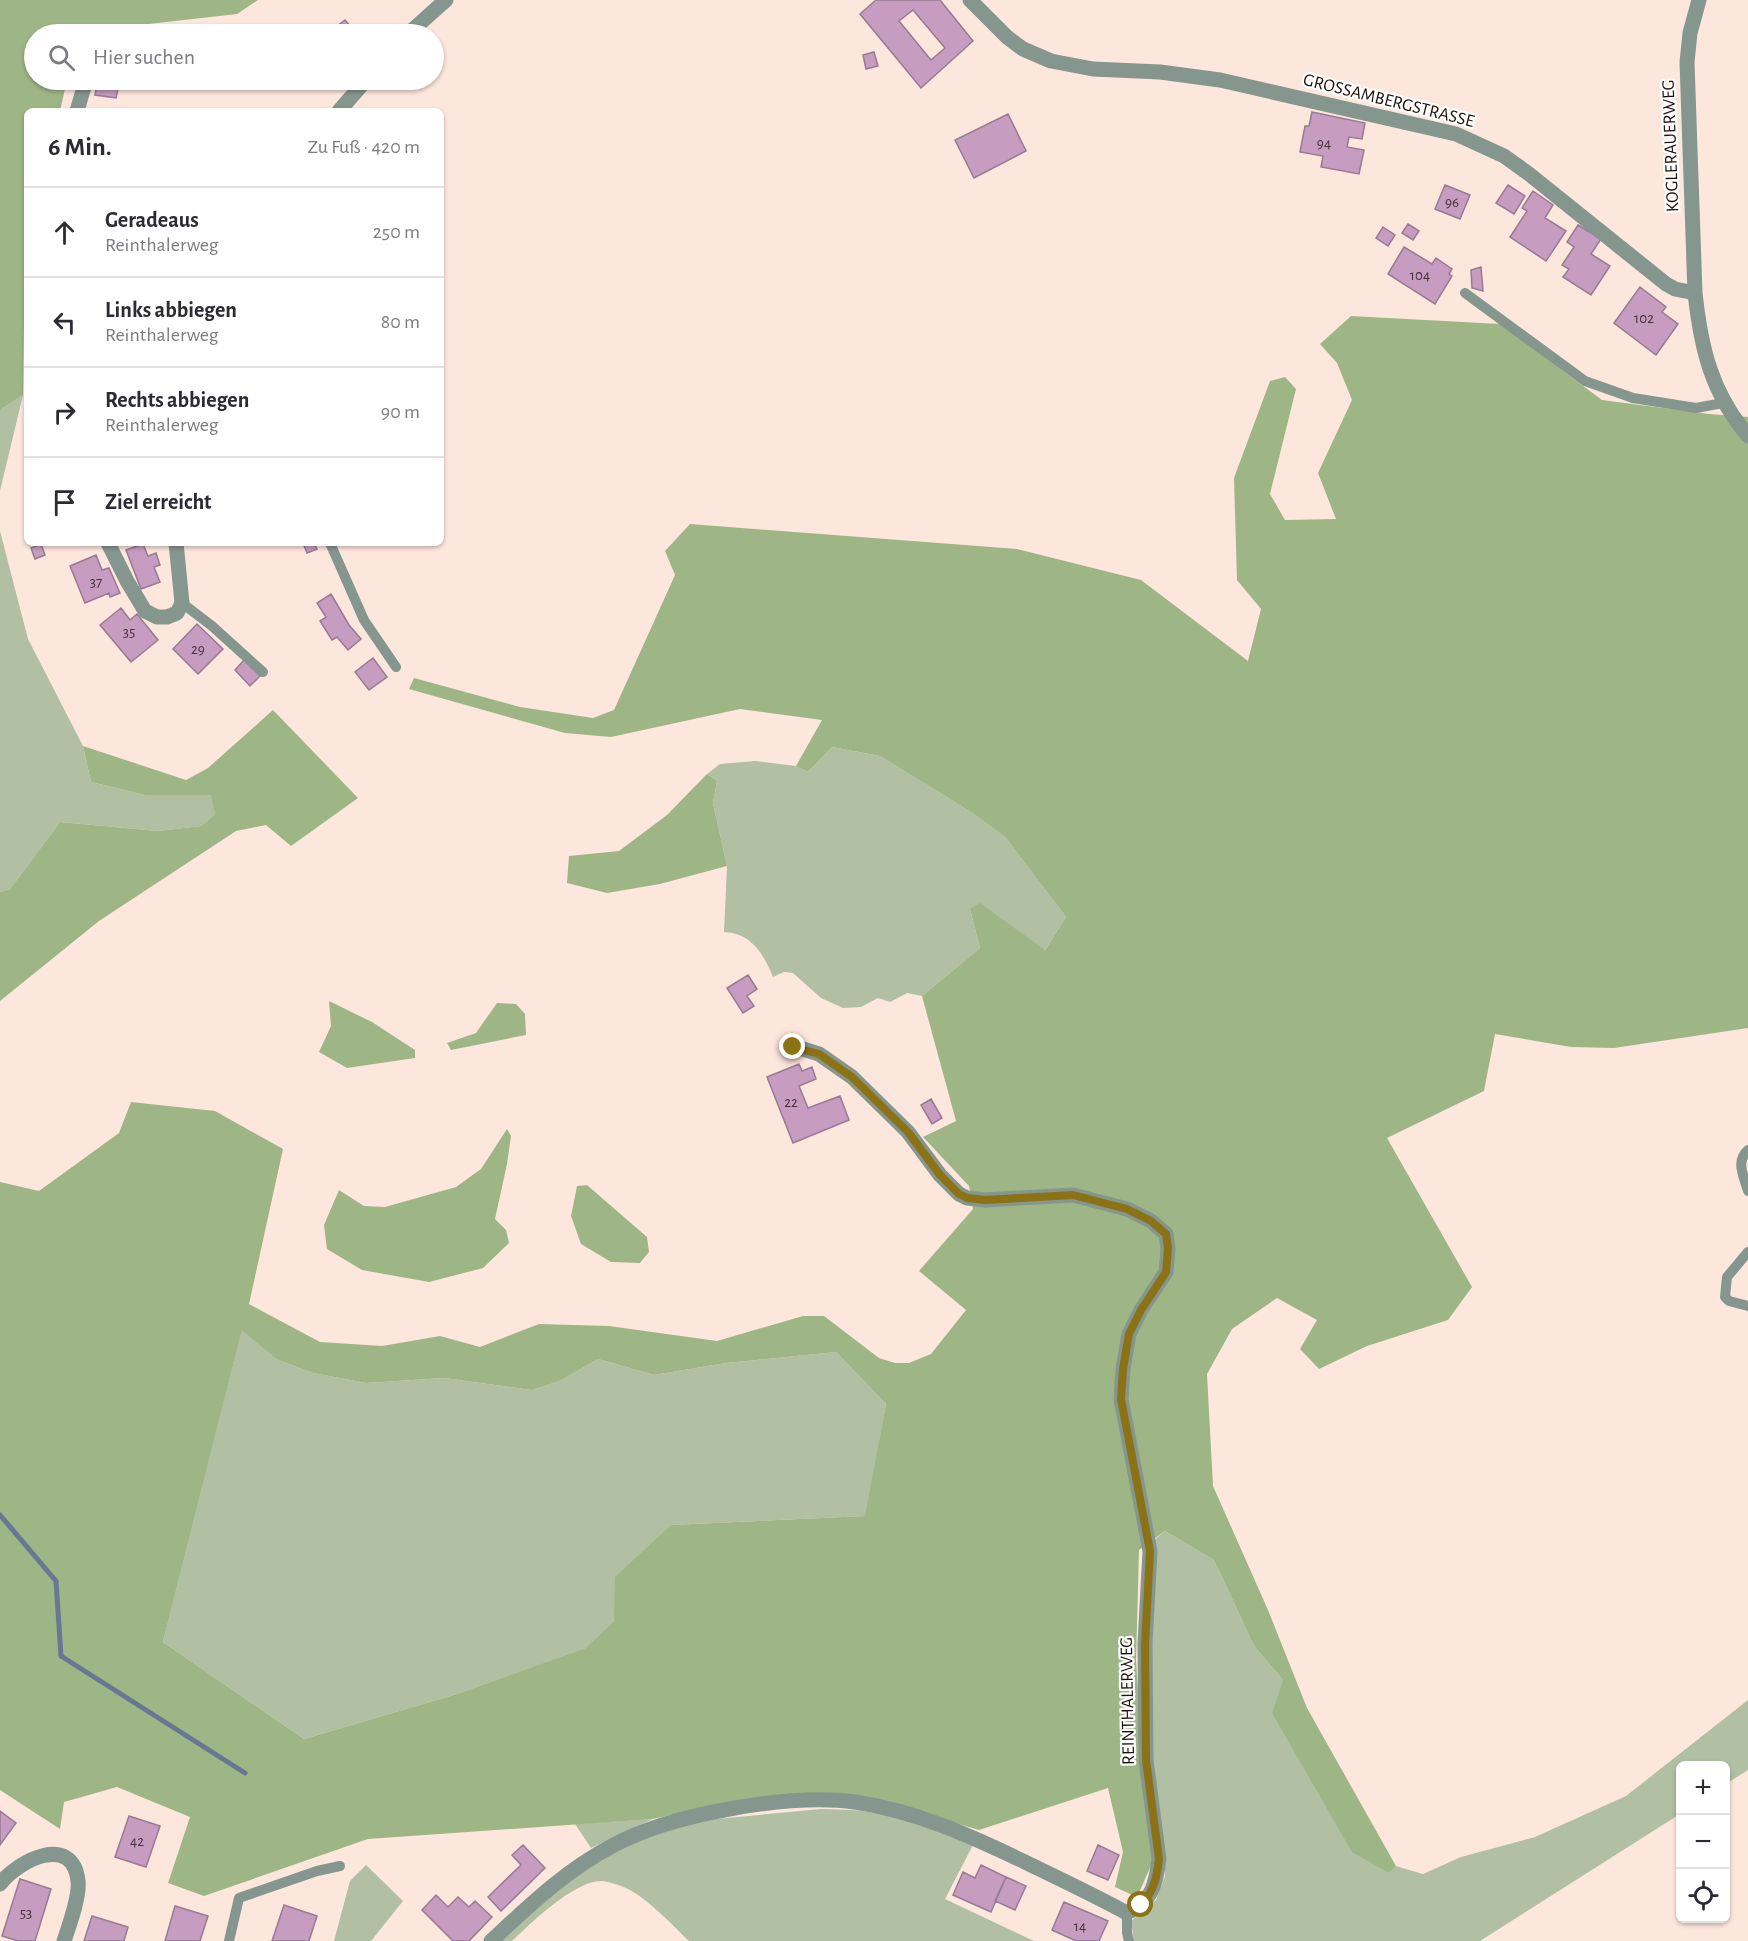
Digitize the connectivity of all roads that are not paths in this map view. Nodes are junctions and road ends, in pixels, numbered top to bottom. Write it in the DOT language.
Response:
graph roads {
  1 [pos="446,0"];
  2 [pos="970,0"];
  3 [pos="1699,0"];
  4 [pos="419,24"];
  5 [pos="83,90"];
  6 [pos="357,90"];
  7 [pos="77,108"];
  8 [pos="342,108"];
  9 [pos="1465,293"];
  10 [pos="1695,293"];
  11 [pos="1724,403"];
  12 [pos="1748,436"];
  13 [pos="109,546"];
  14 [pos="176,546"];
  15 [pos="331,546"];
  16 [pos="182,603"];
  17 [pos="396,667"];
  18 [pos="263,672"];
  19 [pos="793,1047"];
  20 [pos="1748,1150"];
  21 [pos="1748,1191"];
  22 [pos="1748,1252"];
  23 [pos="1748,1306"];
  24 [pos="340,1866"];
  25 [pos="0,1884"];
  26 [pos="1127,1913"];
  27 [pos="64,1941"];
  28 [pos="229,1941"];
  29 [pos="491,1941"];
  30 [pos="1129,1941"];
  1 -- 4 [label="street"];
  2 -- 10 [label="street, GROSSAMBERGSTRASSE"];
  3 -- 10 [label="street, KOGLERAUERWEG"];
  5 -- 7 [label="street"];
  6 -- 8 [label="street"];
  9 -- 11 [label="lane"];
  10 -- 11 [label="street"];
  11 -- 12 [label="street"];
  13 -- 16 [label="street"];
  14 -- 16 [label="street"];
  15 -- 17 [label="lane"];
  16 -- 18 [label="lane"];
  19 -- 26 [label="street, REINTHALERWEG"];
  20 -- 21 [label="lane"];
  22 -- 23 [label="lane"];
  24 -- 28 [label="lane"];
  25 -- 27 [label="street"];
  26 -- 29 [label="street"];
  26 -- 30 [label="lane"];
}
